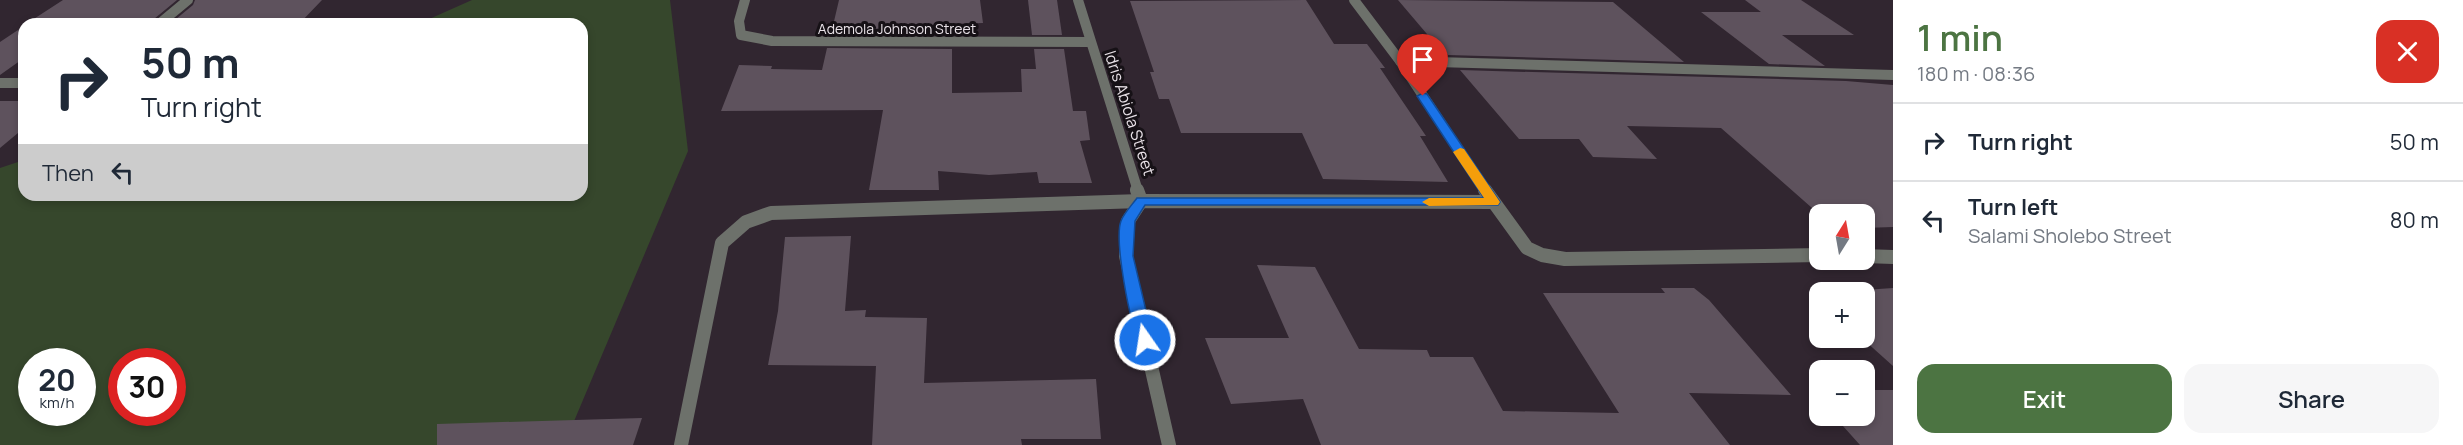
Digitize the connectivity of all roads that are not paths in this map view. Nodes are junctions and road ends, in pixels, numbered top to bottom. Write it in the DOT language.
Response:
graph roads {
  1 [pos="188,0"];
  2 [pos="745,0"];
  3 [pos="1079,0"];
  4 [pos="1354,0"];
  5 [pos="166,18"];
  6 [pos="1090,42"];
  7 [pos="1400,61"];
  8 [pos="1893,75"];
  9 [pos="0,83"];
  10 [pos="18,83"];
  11 [pos="1141,201"];
  12 [pos="1493,202"];
  13 [pos="1809,255"];
  14 [pos="1875,257"];
  15 [pos="1893,258"];
  16 [pos="681,445"];
  17 [pos="1169,445"];
  1 -- 5 [label="street"];
  2 -- 6 [label="street, Ademola Johnson Street"];
  3 -- 6 [label="street, Idris Abiola Street"];
  3 -- 11 [label="street"];
  4 -- 7 [label="street"];
  6 -- 11 [label="street, Idris Abiola Street"];
  7 -- 8 [label="street"];
  7 -- 12 [label="street"];
  9 -- 10 [label="street"];
  11 -- 12 [label="street"];
  11 -- 16 [label="street"];
  11 -- 17 [label="street, Idris Abiola Street"];
  12 -- 13 [label="street"];
  14 -- 15 [label="street"];
}
